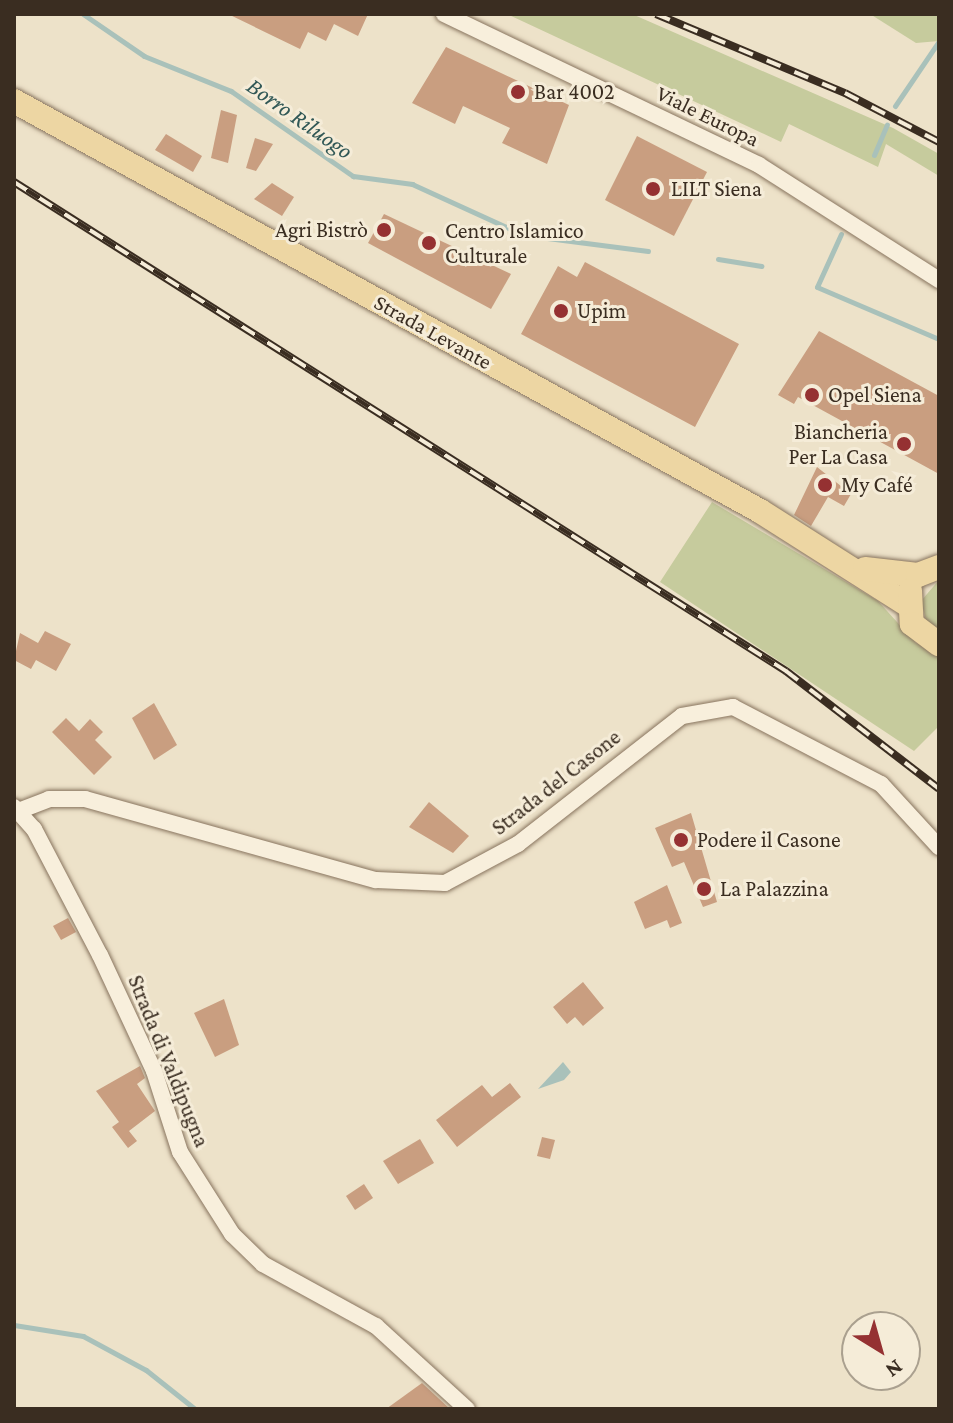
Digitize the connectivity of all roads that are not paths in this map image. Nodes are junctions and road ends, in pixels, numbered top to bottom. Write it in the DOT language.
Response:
graph roads {
  1 [pos="444,14"];
  2 [pos="14,101"];
  3 [pos="939,280"];
  4 [pos="851,565"];
  5 [pos="929,571"];
  6 [pos="908,605"];
  7 [pos="939,644"];
  8 [pos="17,809"];
  9 [pos="939,847"];
  10 [pos="467,1409"];
  1 -- 3 [label="street, Viale Europa"];
  2 -- 4 [label="main road, Strada Levante"];
  4 -- 5 [label="main road, Strada Levante"];
  4 -- 6 [label="main road, Strada Levante"];
  5 -- 6 [label="main road, Strada Levante"];
  6 -- 7 [label="main road, Strada Levante"];
  8 -- 9 [label="street, Strada del Casone"];
  8 -- 10 [label="street, Strada di Valdipugna"];
}
